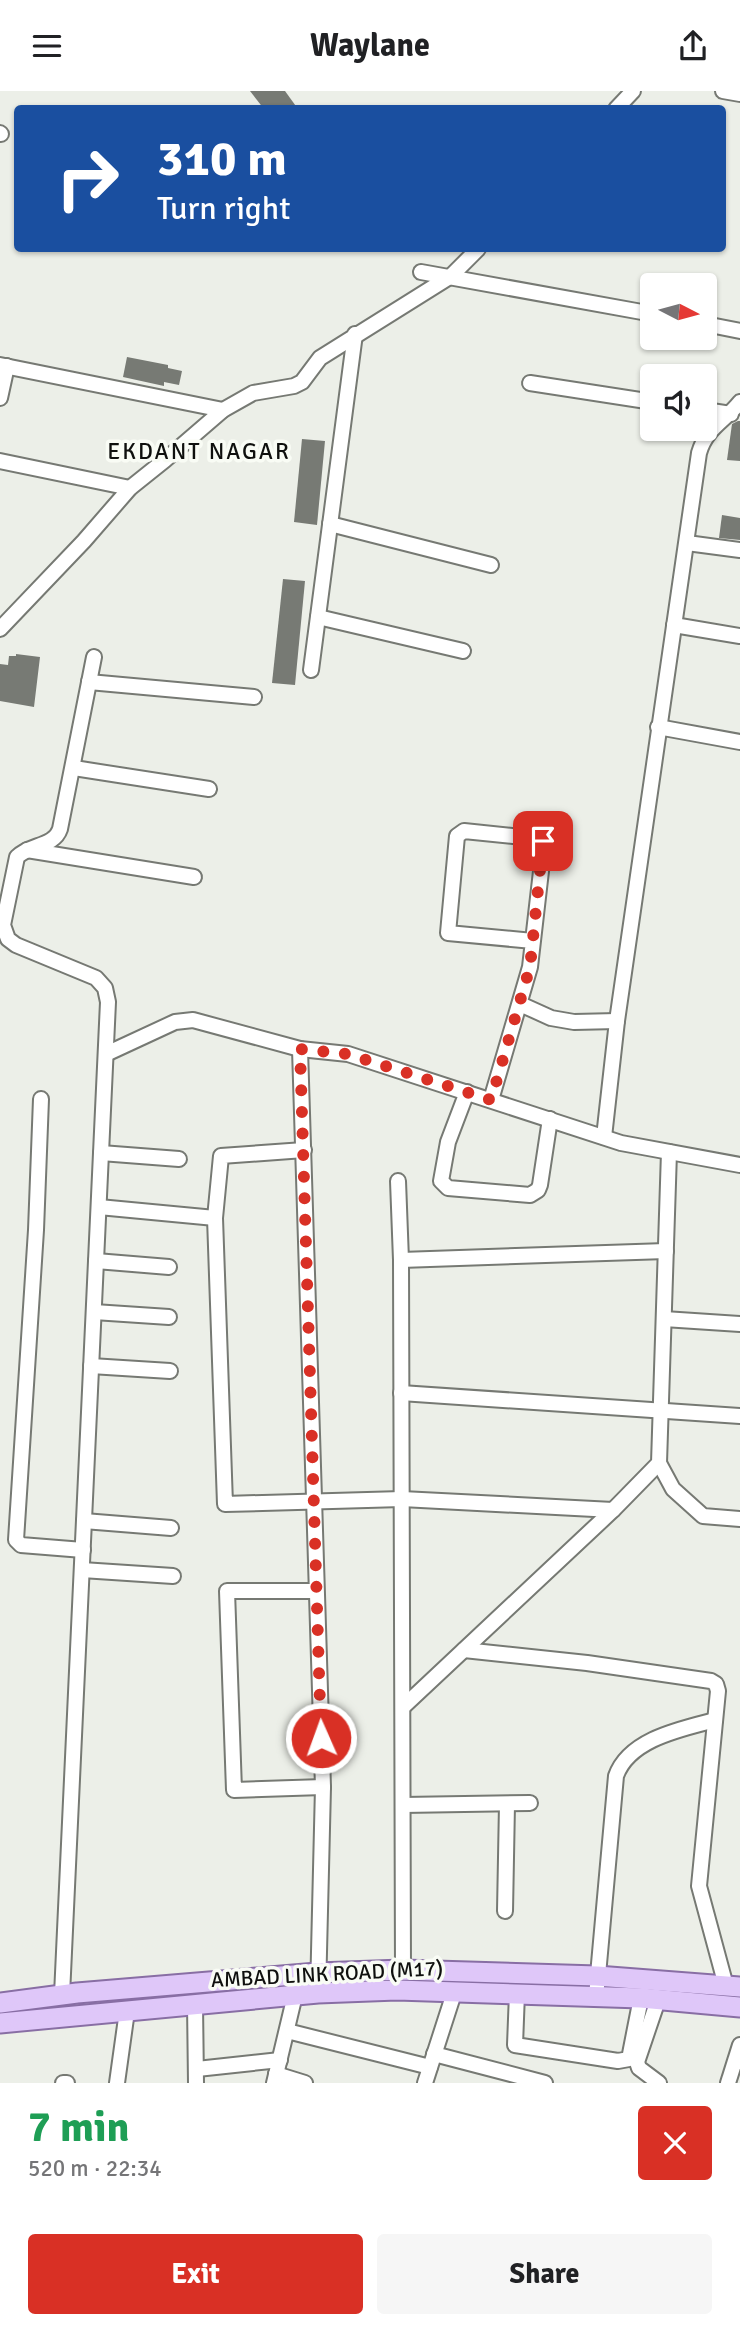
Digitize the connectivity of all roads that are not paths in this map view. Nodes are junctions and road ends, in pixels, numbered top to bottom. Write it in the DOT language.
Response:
graph roads {
  1 [pos="633,91"];
  2 [pos="723,91"];
  3 [pos="740,94"];
  4 [pos="619,105"];
  5 [pos="475,252"];
  6 [pos="421,272"];
  7 [pos="451,276"];
  8 [pos="640,312"];
  9 [pos="718,327"];
  10 [pos="740,331"];
  11 [pos="355,334"];
  12 [pos="3,365"];
  13 [pos="530,383"];
  14 [pos="0,398"];
  15 [pos="640,400"];
  16 [pos="736,408"];
  17 [pos="717,409"];
  18 [pos="223,410"];
  19 [pos="0,461"];
  20 [pos="130,488"];
  21 [pos="330,524"];
  22 [pos="687,544"];
  23 [pos="740,550"];
  24 [pos="491,565"];
  25 [pos="318,617"];
  26 [pos="674,625"];
  27 [pos="0,629"];
  28 [pos="740,636"];
  29 [pos="463,651"];
  30 [pos="94,657"];
  31 [pos="310,670"];
  32 [pos="89,682"];
  33 [pos="254,697"];
  34 [pos="658,727"];
  35 [pos="740,743"];
  36 [pos="74,768"];
  37 [pos="209,789"];
  38 [pos="25,850"];
  39 [pos="194,877"];
  40 [pos="533,941"];
  41 [pos="520,1003"];
  42 [pos="617,1021"];
  43 [pos="300,1049"];
  44 [pos="106,1054"];
  45 [pos="467,1093"];
  46 [pos="41,1100"];
  47 [pos="491,1100"];
  48 [pos="550,1119"];
  49 [pos="604,1137"];
  50 [pos="304,1150"];
  51 [pos="669,1152"];
  52 [pos="101,1153"];
  53 [pos="179,1159"];
  54 [pos="740,1165"];
  55 [pos="398,1181"];
  56 [pos="99,1207"];
  57 [pos="215,1218"];
  58 [pos="666,1251"];
  59 [pos="401,1260"];
  60 [pos="96,1261"];
  61 [pos="169,1267"];
  62 [pos="94,1312"];
  63 [pos="169,1317"];
  64 [pos="664,1319"];
  65 [pos="740,1324"];
  66 [pos="91,1366"];
  67 [pos="170,1371"];
  68 [pos="401,1393"];
  69 [pos="661,1411"];
  70 [pos="740,1416"];
  71 [pos="659,1463"];
  72 [pos="402,1499"];
  73 [pos="312,1501"];
  74 [pos="613,1510"];
  75 [pos="740,1519"];
  76 [pos="84,1521"];
  77 [pos="171,1528"];
  78 [pos="83,1550"];
  79 [pos="82,1570"];
  80 [pos="173,1576"];
  81 [pos="316,1591"];
  82 [pos="464,1650"];
  83 [pos="403,1707"];
  84 [pos="715,1720"];
  85 [pos="323,1787"];
  86 [pos="530,1803"];
  87 [pos="507,1804"];
  88 [pos="403,1805"];
  89 [pos="505,1911"];
  90 [pos="403,1970"];
  91 [pos="317,1973"];
  92 [pos="294,1975"];
  93 [pos="597,1976"];
  94 [pos="733,1987"];
  95 [pos="455,1990"];
  96 [pos="318,1993"];
  97 [pos="517,1993"];
  98 [pos="69,1994"];
  99 [pos="295,1995"];
  100 [pos="596,1997"];
  101 [pos="650,1999"];
  102 [pos="0,2003"];
  103 [pos="195,2004"];
  104 [pos="740,2007"];
  105 [pos="127,2011"];
  106 [pos="78,2014"];
  107 [pos="0,2023"];
  108 [pos="287,2031"];
  109 [pos="740,2045"];
  110 [pos="432,2061"];
  111 [pos="277,2072"];
  112 [pos="196,2076"];
  113 [pos="518,2080"];
  114 [pos="117,2083"];
  115 [pos="305,2083"];
  116 [pos="425,2083"];
  117 [pos="545,2083"];
  118 [pos="659,2083"];
  119 [pos="728,2083"];
  1 -- 4 [label="street"];
  2 -- 3 [label="street"];
  5 -- 7 [label="street"];
  6 -- 7 [label="street"];
  7 -- 8 [label="street"];
  7 -- 11 [label="street"];
  9 -- 10 [label="street"];
  11 -- 18 [label="street"];
  11 -- 21 [label="street"];
  12 -- 14 [label="street"];
  12 -- 18 [label="street"];
  13 -- 15 [label="street"];
  16 -- 17 [label="street"];
  16 -- 22 [label="street"];
  18 -- 20 [label="street"];
  19 -- 20 [label="street"];
  20 -- 27 [label="street"];
  21 -- 24 [label="street"];
  21 -- 25 [label="street"];
  22 -- 23 [label="street"];
  22 -- 26 [label="street"];
  25 -- 29 [label="street"];
  25 -- 31 [label="street"];
  26 -- 28 [label="street"];
  26 -- 34 [label="street"];
  30 -- 32 [label="street"];
  32 -- 33 [label="street"];
  32 -- 36 [label="street"];
  34 -- 35 [label="street"];
  34 -- 42 [label="street"];
  36 -- 37 [label="street"];
  36 -- 38 [label="street"];
  38 -- 39 [label="street"];
  38 -- 44 [label="street"];
  40 -- 40 [label="street"];
  40 -- 41 [label="street"];
  41 -- 42 [label="street"];
  41 -- 47 [label="street"];
  42 -- 49 [label="street"];
  43 -- 44 [label="street"];
  43 -- 45 [label="street"];
  43 -- 50 [label="street"];
  44 -- 52 [label="street"];
  45 -- 47 [label="street"];
  45 -- 48 [label="street"];
  46 -- 78 [label="street"];
  47 -- 48 [label="street"];
  48 -- 49 [label="street"];
  49 -- 51 [label="street"];
  50 -- 57 [label="street"];
  50 -- 73 [label="street"];
  51 -- 54 [label="street"];
  51 -- 58 [label="street"];
  52 -- 53 [label="street"];
  52 -- 56 [label="street"];
  55 -- 59 [label="street"];
  56 -- 57 [label="street"];
  56 -- 60 [label="street"];
  57 -- 73 [label="street"];
  58 -- 59 [label="street"];
  58 -- 64 [label="street"];
  59 -- 68 [label="street"];
  60 -- 61 [label="street"];
  60 -- 62 [label="street"];
  62 -- 63 [label="street"];
  62 -- 66 [label="street"];
  64 -- 65 [label="street"];
  64 -- 69 [label="street"];
  66 -- 67 [label="street"];
  66 -- 76 [label="street"];
  68 -- 69 [label="street"];
  68 -- 72 [label="street"];
  69 -- 70 [label="street"];
  69 -- 71 [label="street"];
  71 -- 74 [label="street"];
  71 -- 75 [label="street"];
  72 -- 73 [label="street"];
  72 -- 74 [label="street"];
  72 -- 83 [label="street"];
  73 -- 81 [label="street"];
  74 -- 82 [label="street"];
  76 -- 77 [label="street"];
  76 -- 78 [label="street"];
  78 -- 79 [label="street"];
  79 -- 80 [label="street"];
  79 -- 98 [label="street"];
  81 -- 85 [label="street"];
  81 -- 85 [label="street"];
  82 -- 83 [label="street"];
  82 -- 84 [label="street"];
  83 -- 88 [label="street"];
  84 -- 93 [label="street"];
  84 -- 94 [label="street"];
  85 -- 91 [label="street"];
  86 -- 87 [label="street"];
  87 -- 88 [label="street"];
  87 -- 89 [label="street"];
  88 -- 90 [label="street"];
  90 -- 91 [label="main road, AMBAD LINK ROAD (M17)"];
  90 -- 93 [label="main road, AMBAD LINK ROAD (M17)"];
  91 -- 92 [label="main road, AMBAD LINK ROAD (M17)"];
  91 -- 96 [label="street"];
  92 -- 98 [label="main road, AMBAD LINK ROAD (M17)"];
  92 -- 99 [label="street"];
  93 -- 94 [label="main road, AMBAD LINK ROAD (M17)"];
  93 -- 100 [label="street"];
  95 -- 96 [label="main road, AMBAD LINK ROAD (M17)"];
  95 -- 97 [label="main road, AMBAD LINK ROAD (M17)"];
  95 -- 110 [label="street"];
  96 -- 99 [label="main road, AMBAD LINK ROAD (M17)"];
  97 -- 100 [label="main road, AMBAD LINK ROAD (M17)"];
  97 -- 101 [label="street"];
  98 -- 102 [label="main road, AMBAD LINK ROAD (M17)"];
  98 -- 106 [label="main road"];
  99 -- 103 [label="main road, AMBAD LINK ROAD (M17)"];
  99 -- 108 [label="street"];
  100 -- 101 [label="main road, AMBAD LINK ROAD (M17)"];
  101 -- 104 [label="main road, AMBAD LINK ROAD (M17)"];
  101 -- 118 [label="street"];
  103 -- 105 [label="main road, AMBAD LINK ROAD (M17)"];
  103 -- 112 [label="street"];
  105 -- 106 [label="main road, AMBAD LINK ROAD (M17)"];
  105 -- 114 [label="street"];
  106 -- 107 [label="main road, AMBAD LINK ROAD (M17)"];
  108 -- 110 [label="street"];
  108 -- 111 [label="street"];
  109 -- 119 [label="street"];
  110 -- 113 [label="street"];
  110 -- 116 [label="street"];
  111 -- 112 [label="street"];
  111 -- 115 [label="street"];
  113 -- 117 [label="street"];
}
